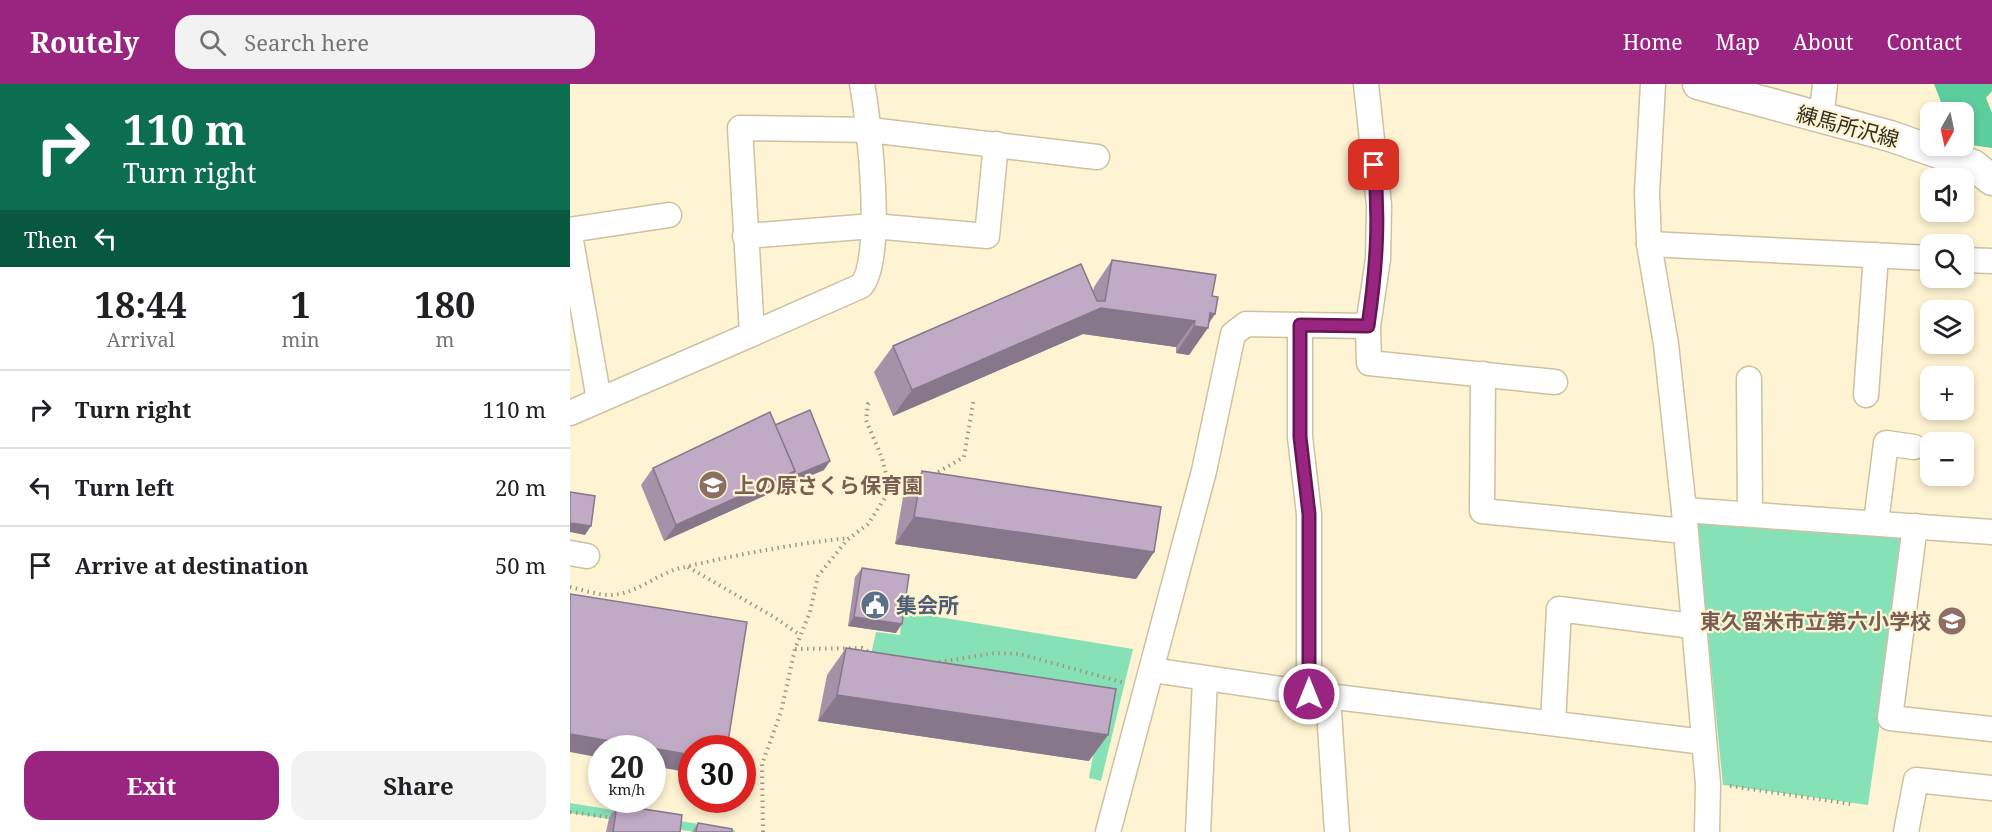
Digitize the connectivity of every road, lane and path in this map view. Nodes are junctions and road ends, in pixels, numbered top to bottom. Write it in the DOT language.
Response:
graph roads {
  1 [pos="862,84"];
  2 [pos="1366,84"];
  3 [pos="1653,84"];
  4 [pos="1698,84"];
  5 [pos="1825,84"];
  6 [pos="1821,119"];
  7 [pos="870,130"];
  8 [pos="996,144"];
  9 [pos="1096,157"];
  10 [pos="1992,180"];
  11 [pos="669,215"];
  12 [pos="873,226"];
  13 [pos="570,233"];
  14 [pos="745,236"];
  15 [pos="1649,244"];
  16 [pos="1876,255"];
  17 [pos="1920,257"];
  18 [pos="1974,260"];
  19 [pos="1992,261"];
  20 [pos="1300,325"];
  21 [pos="1368,326"];
  22 [pos="752,334"];
  23 [pos="1483,374"];
  24 [pos="1749,379"];
  25 [pos="1555,382"];
  26 [pos="1866,395"];
  27 [pos="974,398"];
  28 [pos="599,400"];
  29 [pos="872,401"];
  30 [pos="570,413"];
  31 [pos="1914,447"];
  32 [pos="888,486"];
  33 [pos="1750,514"];
  34 [pos="1684,520"];
  35 [pos="1876,522"];
  36 [pos="1915,526"];
  37 [pos="1992,532"];
  38 [pos="849,538"];
  39 [pos="688,567"];
  40 [pos="570,587"];
  41 [pos="1692,626"];
  42 [pos="800,635"];
  43 [pos="795,649"];
  44 [pos="872,654"];
  45 [pos="926,664"];
  46 [pos="1152,670"];
  47 [pos="1205,679"];
  48 [pos="1126,683"];
  49 [pos="1318,695"];
  50 [pos="1553,723"];
  51 [pos="1992,729"];
  52 [pos="1704,742"];
  53 [pos="1708,784"];
  54 [pos="1992,788"];
  55 [pos="1851,804"];
  56 [pos="570,812"];
  57 [pos="607,817"];
  58 [pos="763,832"];
  59 [pos="1107,832"];
  60 [pos="1197,832"];
  61 [pos="1337,832"];
  62 [pos="1707,832"];
  63 [pos="1906,832"];
  1 -- 7 [label="street"];
  2 -- 21 [label="street"];
  3 -- 15 [label="street"];
  4 -- 6 [label="main road, 練馬所沢線"];
  5 -- 6 [label="street"];
  6 -- 10 [label="main road, 練馬所沢線"];
  7 -- 8 [label="street"];
  7 -- 12 [label="street"];
  7 -- 14 [label="street"];
  8 -- 9 [label="street"];
  8 -- 12 [label="street"];
  11 -- 13 [label="street"];
  12 -- 14 [label="street"];
  12 -- 22 [label="street"];
  13 -- 28 [label="street"];
  14 -- 22 [label="street"];
  15 -- 16 [label="street"];
  15 -- 34 [label="street"];
  16 -- 17 [label="street"];
  16 -- 26 [label="street"];
  18 -- 19 [label="street"];
  20 -- 21 [label="street"];
  20 -- 46 [label="street"];
  20 -- 49 [label="street"];
  21 -- 23 [label="street"];
  22 -- 28 [label="street"];
  23 -- 25 [label="street"];
  23 -- 34 [label="street"];
  24 -- 33 [label="street"];
  27 -- 32 [label="path"];
  28 -- 30 [label="street"];
  29 -- 32 [label="path"];
  31 -- 35 [label="street"];
  32 -- 38 [label="path"];
  33 -- 34 [label="street"];
  33 -- 35 [label="street"];
  34 -- 41 [label="street"];
  35 -- 36 [label="street"];
  36 -- 37 [label="street"];
  36 -- 51 [label="street"];
  38 -- 39 [label="path"];
  38 -- 42 [label="path"];
  39 -- 40 [label="path"];
  39 -- 42 [label="path"];
  41 -- 50 [label="street"];
  41 -- 52 [label="street"];
  42 -- 43 [label="path"];
  43 -- 44 [label="path"];
  43 -- 58 [label="path"];
  45 -- 48 [label="path"];
  46 -- 47 [label="street"];
  46 -- 59 [label="street"];
  47 -- 49 [label="street"];
  47 -- 60 [label="street"];
  49 -- 50 [label="street"];
  49 -- 61 [label="street"];
  50 -- 52 [label="street"];
  52 -- 53 [label="street"];
  53 -- 55 [label="path"];
  53 -- 62 [label="street"];
  54 -- 63 [label="street"];
  56 -- 57 [label="path"];
}
